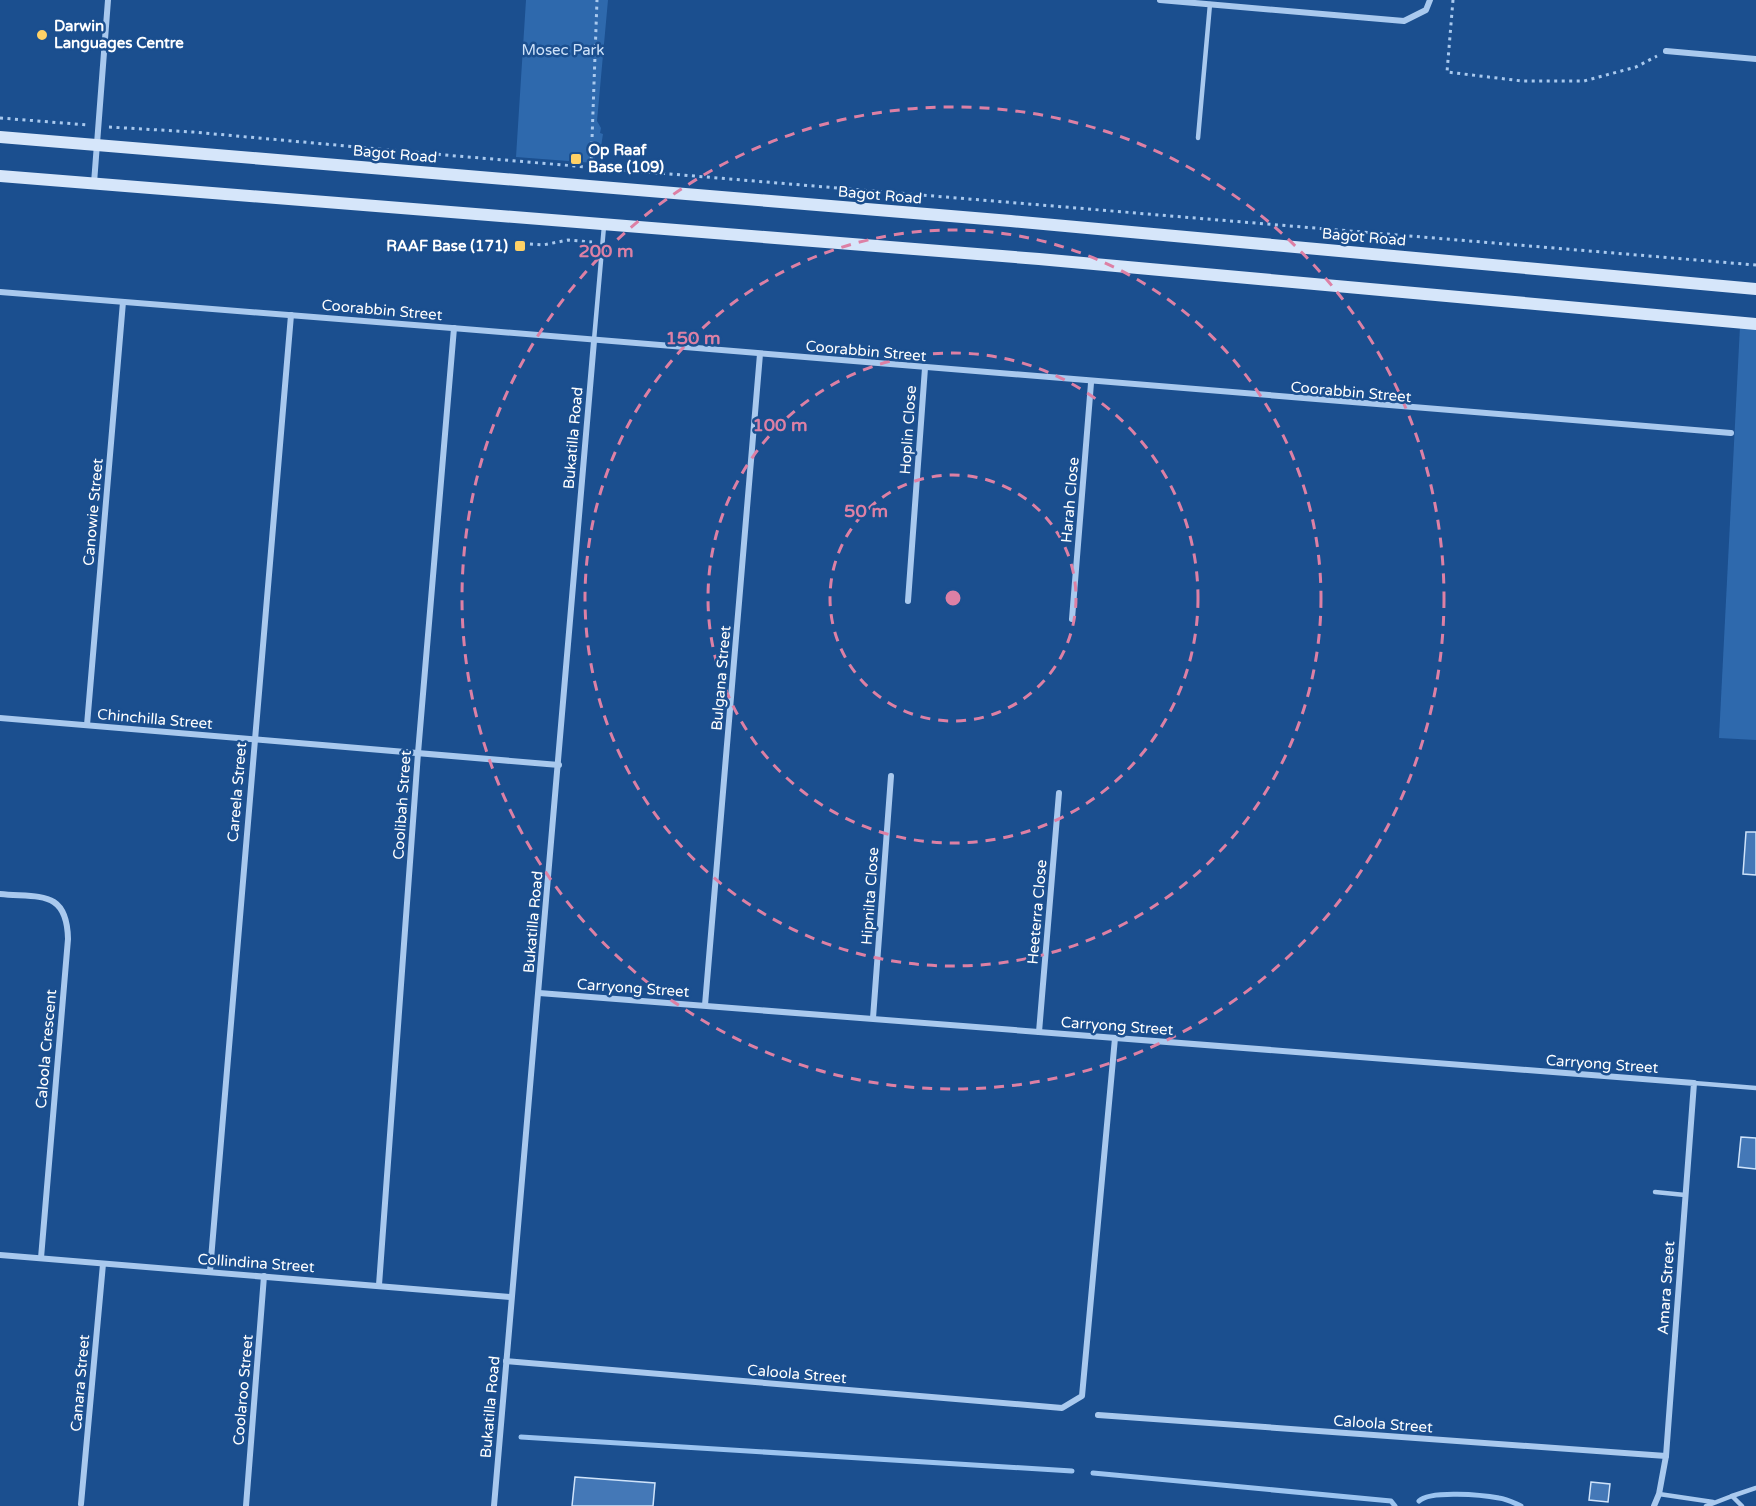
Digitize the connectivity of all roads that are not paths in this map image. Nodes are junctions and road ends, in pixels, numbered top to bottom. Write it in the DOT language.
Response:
graph roads {
  1 [pos="108,0"];
  2 [pos="1160,0"];
  3 [pos="1430,0"];
  4 [pos="1209,4"];
  5 [pos="1666,51"];
  6 [pos="1756,59"];
  7 [pos="0,137"];
  8 [pos="1198,138"];
  9 [pos="97,145"];
  10 [pos="0,176"];
  11 [pos="94,183"];
  12 [pos="604,224"];
  13 [pos="1756,289"];
  14 [pos="0,292"];
  15 [pos="123,302"];
  16 [pos="291,315"];
  17 [pos="1756,324"];
  18 [pos="454,328"];
  19 [pos="594,341"];
  20 [pos="760,354"];
  21 [pos="925,368"];
  22 [pos="1091,383"];
  23 [pos="1731,433"];
  24 [pos="908,601"];
  25 [pos="1072,619"];
  26 [pos="0,718"];
  27 [pos="87,725"];
  28 [pos="253,740"];
  29 [pos="418,753"];
  30 [pos="559,765"];
  31 [pos="891,776"];
  32 [pos="1059,793"];
  33 [pos="0,894"];
  34 [pos="539,993"];
  35 [pos="705,1005"];
  36 [pos="873,1018"];
  37 [pos="1039,1032"];
  38 [pos="1115,1038"];
  39 [pos="1694,1083"];
  40 [pos="1756,1088"];
  41 [pos="1654,1192"];
  42 [pos="1685,1195"];
  43 [pos="0,1255"];
  44 [pos="41,1258"];
  45 [pos="103,1264"];
  46 [pos="210,1271"];
  47 [pos="264,1276"];
  48 [pos="379,1285"];
  49 [pos="511,1297"];
  50 [pos="506,1361"];
  51 [pos="1098,1415"];
  52 [pos="1666,1456"];
  53 [pos="1756,1488"];
  54 [pos="1659,1494"];
  55 [pos="1732,1496"];
  56 [pos="1713,1502"];
  57 [pos="81,1504"];
  58 [pos="246,1506"];
  59 [pos="494,1506"];
  60 [pos="1654,1506"];
  61 [pos="1706,1506"];
  62 [pos="1742,1506"];
  1 -- 9 [label="street"];
  2 -- 4 [label="street"];
  3 -- 4 [label="street"];
  4 -- 8 [label="lane"];
  5 -- 6 [label="street"];
  7 -- 9 [label="main road, Bagot Road"];
  9 -- 11 [label="street"];
  9 -- 13 [label="main road, Bagot Road"];
  10 -- 11 [label="main road"];
  11 -- 12 [label="main road"];
  12 -- 17 [label="main road"];
  12 -- 19 [label="lane"];
  14 -- 15 [label="street, Coorabbin Street"];
  15 -- 16 [label="street, Coorabbin Street"];
  15 -- 27 [label="street, Canowie Street"];
  16 -- 18 [label="street, Coorabbin Street"];
  16 -- 28 [label="street, Careela Street"];
  18 -- 19 [label="street, Coorabbin Street"];
  18 -- 29 [label="street, Coolibah Street"];
  19 -- 20 [label="street, Coorabbin Street"];
  19 -- 30 [label="street, Bukatilla Road"];
  20 -- 21 [label="street, Coorabbin Street"];
  20 -- 35 [label="street, Bulgana Street"];
  21 -- 22 [label="street, Coorabbin Street"];
  21 -- 24 [label="street, Hoplin Close"];
  22 -- 23 [label="street, Coorabbin Street"];
  22 -- 25 [label="street, Harah Close"];
  26 -- 27 [label="street, Chinchilla Street"];
  27 -- 28 [label="street, Chinchilla Street"];
  28 -- 29 [label="street, Chinchilla Street"];
  28 -- 46 [label="street, Careela Street"];
  29 -- 30 [label="street, Chinchilla Street"];
  29 -- 48 [label="street, Coolibah Street"];
  30 -- 34 [label="street, Bukatilla Road"];
  31 -- 36 [label="street, Hipnilta Close"];
  32 -- 37 [label="street, Heeterra Close"];
  33 -- 44 [label="street, Caloola Crescent"];
  34 -- 35 [label="street, Carryong Street"];
  34 -- 49 [label="street, Bukatilla Road"];
  35 -- 36 [label="street, Carryong Street"];
  36 -- 37 [label="street, Carryong Street"];
  37 -- 38 [label="street, Carryong Street"];
  38 -- 39 [label="street, Carryong Street"];
  38 -- 50 [label="street, Caloola Street"];
  39 -- 40 [label="lane"];
  39 -- 42 [label="street, Amara Street"];
  41 -- 42 [label="lane"];
  42 -- 52 [label="street, Amara Street"];
  43 -- 44 [label="street, Collindina Street"];
  44 -- 45 [label="street, Collindina Street"];
  45 -- 46 [label="street, Collindina Street"];
  45 -- 57 [label="street, Canara Street"];
  46 -- 47 [label="street, Collindina Street"];
  47 -- 48 [label="street, Collindina Street"];
  47 -- 58 [label="street, Coolaroo Street"];
  48 -- 49 [label="street, Collindina Street"];
  49 -- 50 [label="street, Bukatilla Road"];
  50 -- 59 [label="street, Bukatilla Road"];
  51 -- 52 [label="street, Caloola Street"];
  52 -- 54 [label="street, Amara Street"];
  53 -- 55 [label="lane"];
  54 -- 56 [label="lane"];
  54 -- 60 [label="street, Amara Street"];
  55 -- 56 [label="lane"];
  55 -- 62 [label="lane"];
  56 -- 61 [label="lane"];
}
